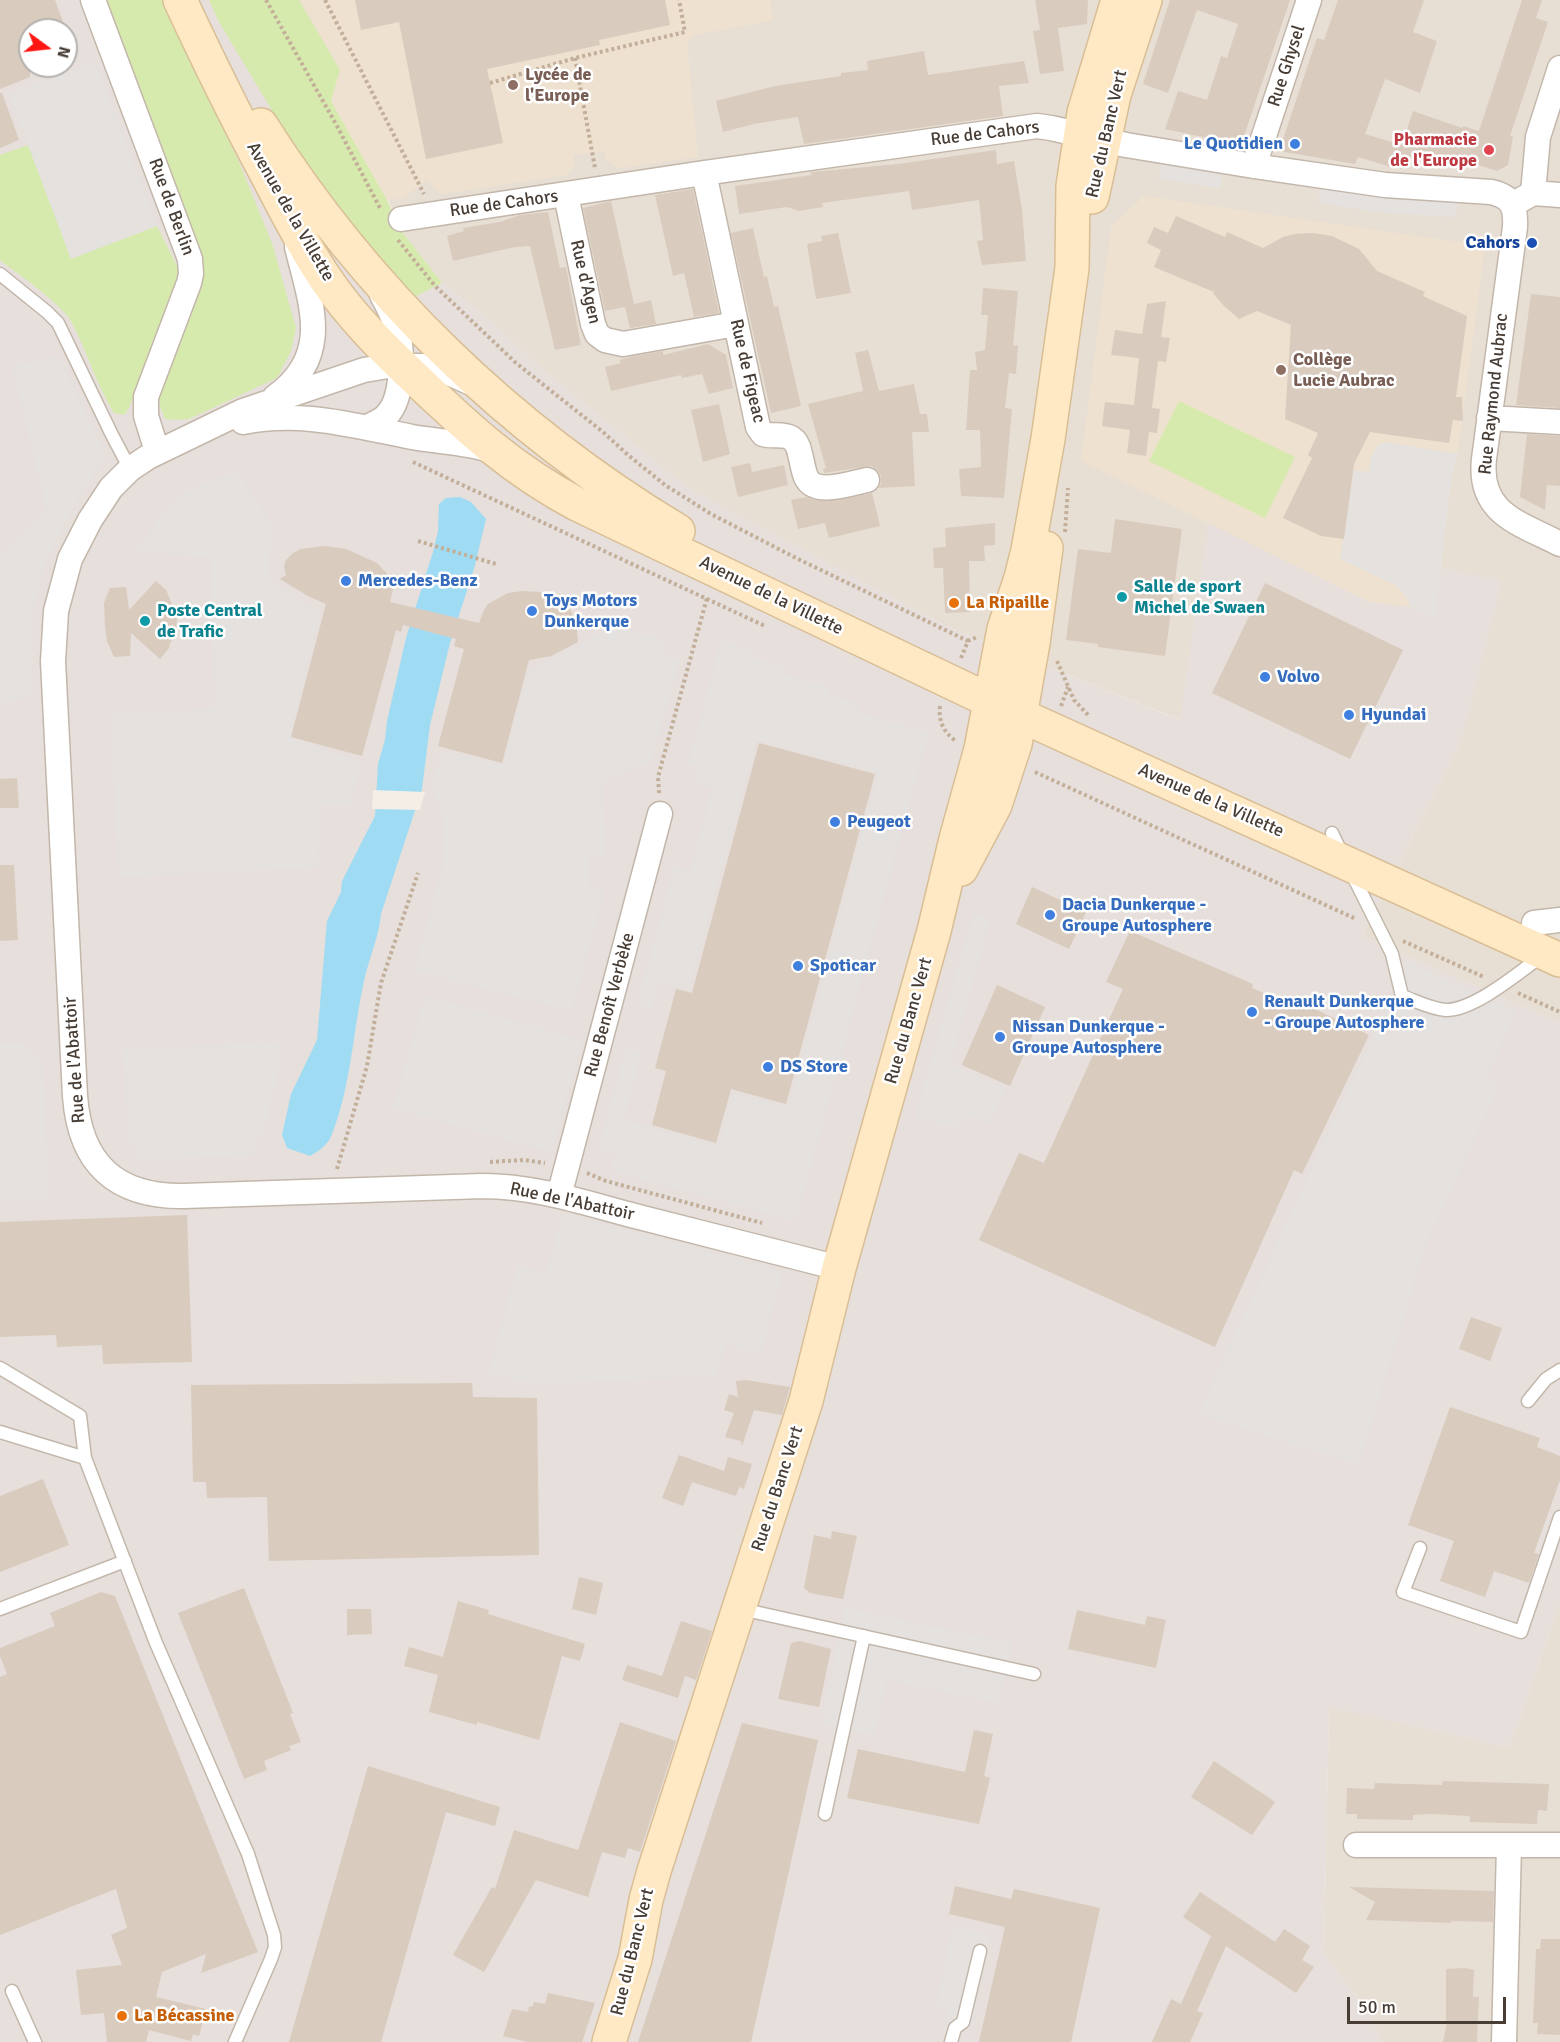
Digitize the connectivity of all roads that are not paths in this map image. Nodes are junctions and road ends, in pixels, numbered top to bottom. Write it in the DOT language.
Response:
graph roads {
  1 [pos="93,0"];
  2 [pos="180,0"];
  3 [pos="191,0"];
  4 [pos="1118,0"];
  5 [pos="1145,0"];
  6 [pos="1309,0"];
  7 [pos="1560,68"];
  8 [pos="1092,137"];
  9 [pos="1254,166"];
  10 [pos="704,173"];
  11 [pos="566,195"];
  12 [pos="1560,195"];
  13 [pos="1523,199"];
  14 [pos="291,221"];
  15 [pos="392,221"];
  16 [pos="371,273"];
  17 [pos="0,274"];
  18 [pos="736,324"];
  19 [pos="401,365"];
  20 [pos="482,388"];
  21 [pos="268,402"];
  22 [pos="1489,418"];
  23 [pos="1560,422"];
  24 [pos="367,427"];
  25 [pos="197,433"];
  26 [pos="1048,439"];
  27 [pos="157,451"];
  28 [pos="495,452"];
  29 [pos="130,469"];
  30 [pos="867,480"];
  31 [pos="1560,543"];
  32 [pos="1009,697"];
  33 [pos="660,814"];
  34 [pos="1332,833"];
  35 [pos="1346,862"];
  36 [pos="934,931"];
  37 [pos="1553,939"];
  38 [pos="559,1196"];
  39 [pos="839,1268"];
  40 [pos="0,1368"];
  41 [pos="1560,1370"];
  42 [pos="1528,1401"];
  43 [pos="0,1432"];
  44 [pos="85,1458"];
  45 [pos="1560,1517"];
  46 [pos="1420,1548"];
  47 [pos="125,1561"];
  48 [pos="0,1609"];
  49 [pos="740,1609"];
  50 [pos="864,1636"];
  51 [pos="1034,1674"];
  52 [pos="825,1814"];
  53 [pos="1356,1845"];
  54 [pos="1560,1845"];
  55 [pos="1509,1846"];
  56 [pos="980,1951"];
  57 [pos="12,1991"];
  58 [pos="35,2042"];
  59 [pos="236,2042"];
  60 [pos="609,2042"];
  61 [pos="951,2042"];
  62 [pos="1504,2042"];
  1 -- 27 [label="street, Rue de Berlin"];
  2 -- 14 [label="main road, Avenue de la Villette"];
  3 -- 16 [label="main road, Avenue de la Villette"];
  4 -- 8 [label="main road, Rue du Banc Vert"];
  5 -- 8 [label="main road, Rue du Banc Vert"];
  6 -- 9 [label="street, Rue Ghysel"];
  7 -- 13 [label="street, Rue Raymond Aubrac"];
  8 -- 9 [label="street, Rue de Cahors"];
  8 -- 10 [label="street, Rue de Cahors"];
  8 -- 26 [label="main road, Rue du Banc Vert"];
  9 -- 13 [label="street, Rue de Cahors"];
  10 -- 11 [label="street, Rue de Cahors"];
  10 -- 18 [label="street, Rue de Figeac"];
  11 -- 15 [label="street, Rue de Cahors"];
  11 -- 18 [label="street, Rue d'Agen"];
  12 -- 13 [label="street, Rue de Cahors"];
  13 -- 22 [label="street, Rue Raymond Aubrac"];
  14 -- 19 [label="main road, Avenue de la Villette"];
  14 -- 21 [label="street, Rue de l'Abattoir"];
  16 -- 19 [label="street"];
  16 -- 20 [label="main road, Avenue de la Villette"];
  17 -- 29 [label="lane"];
  18 -- 30 [label="street, Rue de Figeac"];
  19 -- 20 [label="street, Rue de l'Abattoir"];
  19 -- 21 [label="street, Rue de l'Abattoir"];
  19 -- 24 [label="street"];
  19 -- 28 [label="main road, Avenue de la Villette"];
  20 -- 32 [label="main road, Avenue de la Villette"];
  21 -- 25 [label="street, Rue de l'Abattoir"];
  22 -- 23 [label="street"];
  22 -- 31 [label="street, Rue Raymond Aubrac"];
  24 -- 25 [label="street, Rue de l'Abattoir"];
  24 -- 28 [label="street, Rue de l'Abattoir"];
  25 -- 27 [label="street, Rue de l'Abattoir"];
  26 -- 32 [label="main road, Rue du Banc Vert"];
  26 -- 32 [label="main road, Rue du Banc Vert"];
  27 -- 29 [label="street, Rue de l'Abattoir"];
  28 -- 32 [label="main road, Avenue de la Villette"];
  29 -- 38 [label="street, Rue de l'Abattoir"];
  32 -- 34 [label="main road, Avenue de la Villette"];
  32 -- 35 [label="main road, Avenue de la Villette"];
  32 -- 36 [label="main road, Rue du Banc Vert"];
  32 -- 36 [label="main road, Rue du Banc Vert"];
  33 -- 38 [label="street, Rue Benoît Verbèke"];
  34 -- 35 [label="lane"];
  34 -- 37 [label="main road, Avenue de la Villette"];
  35 -- 37 [label="main road, Avenue de la Villette"];
  35 -- 37 [label="lane"];
  36 -- 39 [label="main road, Rue du Banc Vert"];
  38 -- 39 [label="street, Rue de l'Abattoir"];
  39 -- 49 [label="main road, Rue du Banc Vert"];
  40 -- 44 [label="lane"];
  41 -- 42 [label="lane"];
  43 -- 44 [label="lane"];
  44 -- 47 [label="lane"];
  45 -- 46 [label="lane"];
  47 -- 48 [label="lane"];
  47 -- 59 [label="lane"];
  49 -- 50 [label="lane"];
  49 -- 60 [label="main road, Rue du Banc Vert"];
  50 -- 51 [label="lane"];
  50 -- 52 [label="lane"];
  53 -- 55 [label="street"];
  54 -- 55 [label="street"];
  55 -- 62 [label="street"];
  56 -- 61 [label="lane"];
  57 -- 58 [label="lane"];
}
